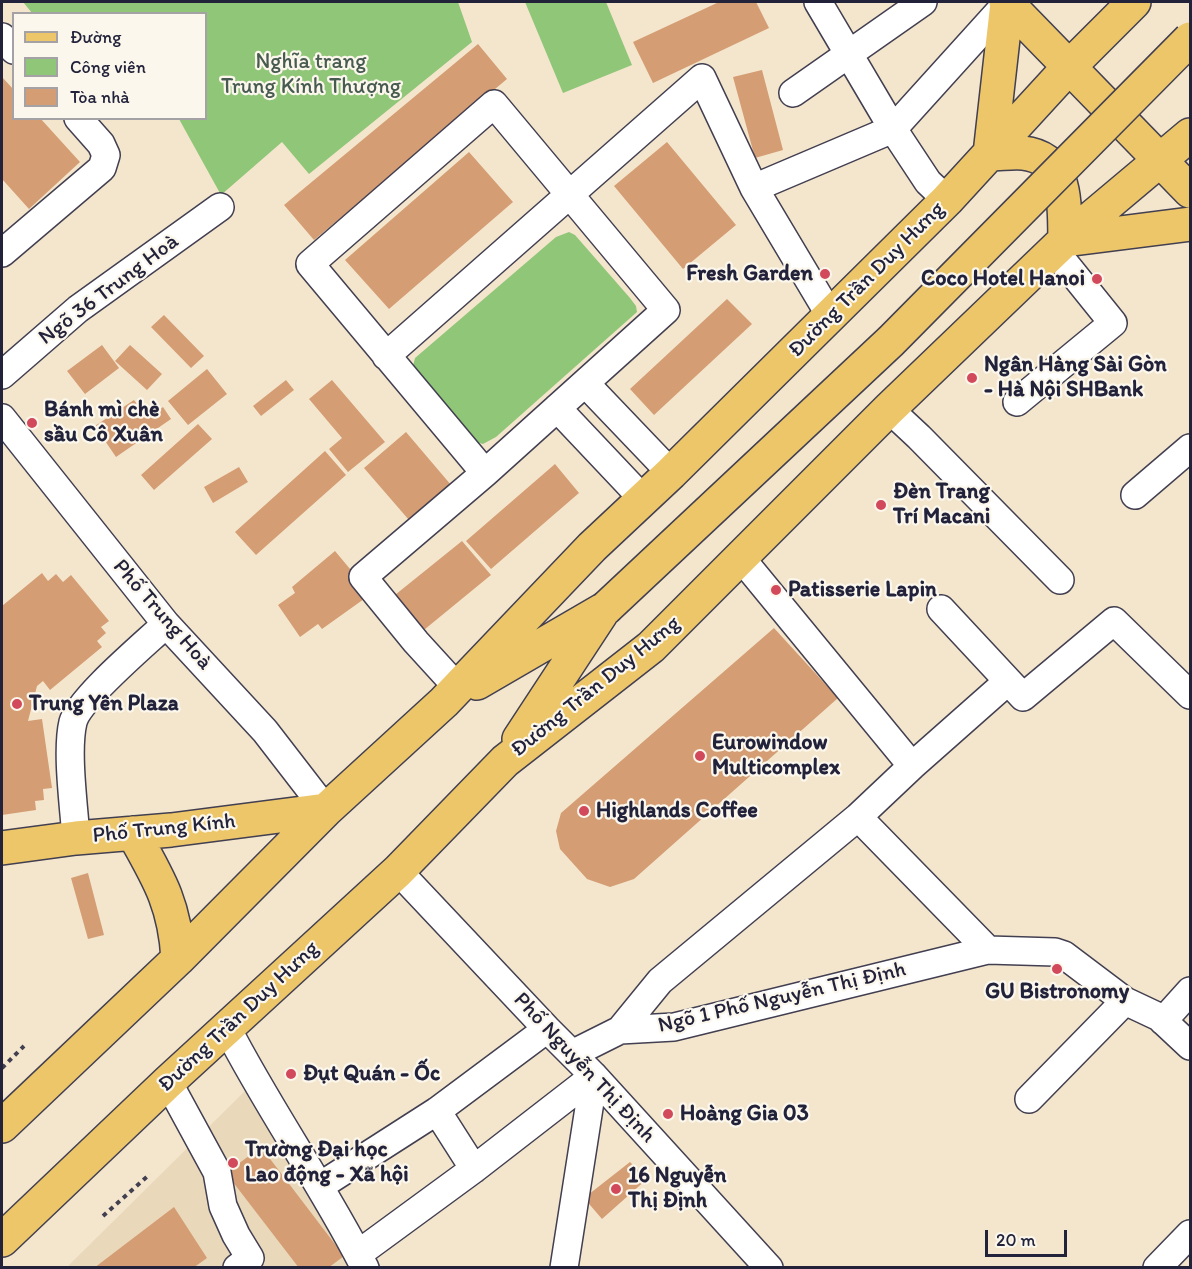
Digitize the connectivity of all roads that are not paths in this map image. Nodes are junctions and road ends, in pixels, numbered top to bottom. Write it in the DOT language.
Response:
graph roads {
  1 [pos="818,2"];
  2 [pos="923,2"];
  3 [pos="1007,2"];
  4 [pos="1134,2"];
  5 [pos="1191,39"];
  6 [pos="849,54"];
  7 [pos="1069,67"];
  8 [pos="793,93"];
  9 [pos="80,120"];
  10 [pos="893,129"];
  11 [pos="1191,135"];
  12 [pos="990,154"];
  13 [pos="1161,159"];
  14 [pos="754,188"];
  15 [pos="1191,190"];
  16 [pos="571,194"];
  17 [pos="947,200"];
  18 [pos="220,207"];
  19 [pos="1191,224"];
  20 [pos="1060,245"];
  21 [pos="2,253"];
  22 [pos="831,317"];
  23 [pos="386,356"];
  24 [pos="2,375"];
  25 [pos="585,383"];
  26 [pos="1017,402"];
  27 [pos="557,408"];
  28 [pos="889,409"];
  29 [pos="2,417"];
  30 [pos="1191,448"];
  31 [pos="485,473"];
  32 [pos="671,473"];
  33 [pos="1135,495"];
  34 [pos="643,499"];
  35 [pos="741,558"];
  36 [pos="1060,580"];
  37 [pos="606,608"];
  38 [pos="941,609"];
  39 [pos="166,624"];
  40 [pos="1007,682"];
  41 [pos="451,695"];
  42 [pos="1191,695"];
  43 [pos="505,761"];
  44 [pos="912,766"];
  45 [pos="326,810"];
  46 [pos="858,817"];
  47 [pos="133,833"];
  48 [pos="76,838"];
  49 [pos="2,848"];
  50 [pos="398,871"];
  51 [pos="988,950"];
  52 [pos="178,959"];
  53 [pos="1191,991"];
  54 [pos="1125,1001"];
  55 [pos="1163,1021"];
  56 [pos="227,1028"];
  57 [pos="547,1029"];
  58 [pos="620,1030"];
  59 [pos="1191,1046"];
  60 [pos="572,1054"];
  61 [pos="594,1076"];
  62 [pos="168,1082"];
  63 [pos="1029,1100"];
  64 [pos="437,1111"];
  65 [pos="2,1126"];
  66 [pos="474,1169"];
  67 [pos="320,1186"];
  68 [pos="1191,1234"];
  69 [pos="2,1240"];
  70 [pos="362,1261"];
  71 [pos="237,1268"];
  72 [pos="564,1268"];
  73 [pos="769,1268"];
  74 [pos="1157,1268"];
  1 -- 6 [label="street"];
  2 -- 6 [label="street"];
  3 -- 7 [label="main road"];
  3 -- 10 [label="street"];
  3 -- 12 [label="main road"];
  4 -- 7 [label="main road, Đường Trần Duy Hưng"];
  5 -- 37 [label="main road, bridge"];
  6 -- 8 [label="street"];
  6 -- 10 [label="street"];
  7 -- 12 [label="main road, Đường Trần Duy Hưng"];
  7 -- 13 [label="main road"];
  9 -- 21 [label="street"];
  10 -- 14 [label="street"];
  10 -- 17 [label="street"];
  11 -- 13 [label="main road, Đường Trần Duy Hưng"];
  12 -- 17 [label="main road, Đường Trần Duy Hưng"];
  12 -- 20 [label="main road"];
  13 -- 15 [label="main road"];
  13 -- 20 [label="main road, Đường Trần Duy Hưng"];
  14 -- 16 [label="street"];
  14 -- 22 [label="street"];
  16 -- 23 [label="street"];
  16 -- 23 [label="street"];
  16 -- 25 [label="street"];
  17 -- 22 [label="main road, Đường Trần Duy Hưng"];
  18 -- 24 [label="street, Ngõ 36 Trung Hoà"];
  19 -- 20 [label="main road"];
  20 -- 26 [label="street"];
  20 -- 28 [label="main road, Đường Trần Duy Hưng"];
  22 -- 32 [label="main road, Đường Trần Duy Hưng"];
  23 -- 31 [label="street"];
  25 -- 27 [label="street"];
  25 -- 32 [label="street"];
  27 -- 31 [label="street"];
  27 -- 34 [label="street"];
  28 -- 35 [label="main road, Đường Trần Duy Hưng"];
  28 -- 36 [label="street"];
  29 -- 39 [label="street, Phố Trung Hoà"];
  30 -- 33 [label="street"];
  31 -- 41 [label="street"];
  32 -- 34 [label="main road, Đường Trần Duy Hưng"];
  34 -- 41 [label="main road, Đường Trần Duy Hưng"];
  35 -- 43 [label="main road, Đường Trần Duy Hưng"];
  35 -- 44 [label="street"];
  37 -- 41 [label="main road"];
  37 -- 43 [label="main road"];
  38 -- 40 [label="street"];
  39 -- 45 [label="street, Phố Trung Hoà"];
  39 -- 48 [label="street"];
  40 -- 42 [label="street"];
  40 -- 44 [label="street, Ngõ 1 Phố Nguyễn Thị Định"];
  41 -- 45 [label="main road, Đường Trần Duy Hưng"];
  43 -- 50 [label="main road, Đường Trần Duy Hưng"];
  44 -- 46 [label="street, Ngõ 1 Phố Nguyễn Thị Định"];
  45 -- 47 [label="main road, Phố Trung Kính"];
  45 -- 52 [label="main road, Đường Trần Duy Hưng"];
  46 -- 51 [label="street"];
  46 -- 58 [label="street, Ngõ 1 Phố Nguyễn Thị Định"];
  47 -- 48 [label="main road, Phố Trung Kính"];
  47 -- 52 [label="main road"];
  48 -- 49 [label="main road, Phố Trung Kính"];
  50 -- 56 [label="main road, Đường Trần Duy Hưng"];
  50 -- 57 [label="street, Phố Nguyễn Thị Định"];
  51 -- 54 [label="street, Ngõ 1 Phố Nguyễn Thị Định"];
  51 -- 58 [label="street, Ngõ 1 Phố Nguyễn Thị Định"];
  52 -- 65 [label="main road, Đường Trần Duy Hưng"];
  53 -- 55 [label="street"];
  54 -- 55 [label="street, Ngõ 1 Phố Nguyễn Thị Định"];
  54 -- 63 [label="street"];
  55 -- 59 [label="street, Ngõ 1 Phố Nguyễn Thị Định"];
  56 -- 62 [label="main road, Đường Trần Duy Hưng"];
  56 -- 67 [label="street"];
  57 -- 60 [label="street, Phố Nguyễn Thị Định"];
  57 -- 64 [label="street"];
  58 -- 60 [label="street"];
  60 -- 61 [label="street, Phố Nguyễn Thị Định"];
  61 -- 66 [label="street"];
  61 -- 72 [label="street"];
  61 -- 73 [label="street, Phố Nguyễn Thị Định"];
  62 -- 69 [label="main road, Đường Trần Duy Hưng"];
  62 -- 71 [label="street"];
  64 -- 66 [label="street"];
  64 -- 67 [label="street"];
  66 -- 70 [label="street"];
  67 -- 70 [label="street"];
  68 -- 74 [label="street"];
}
